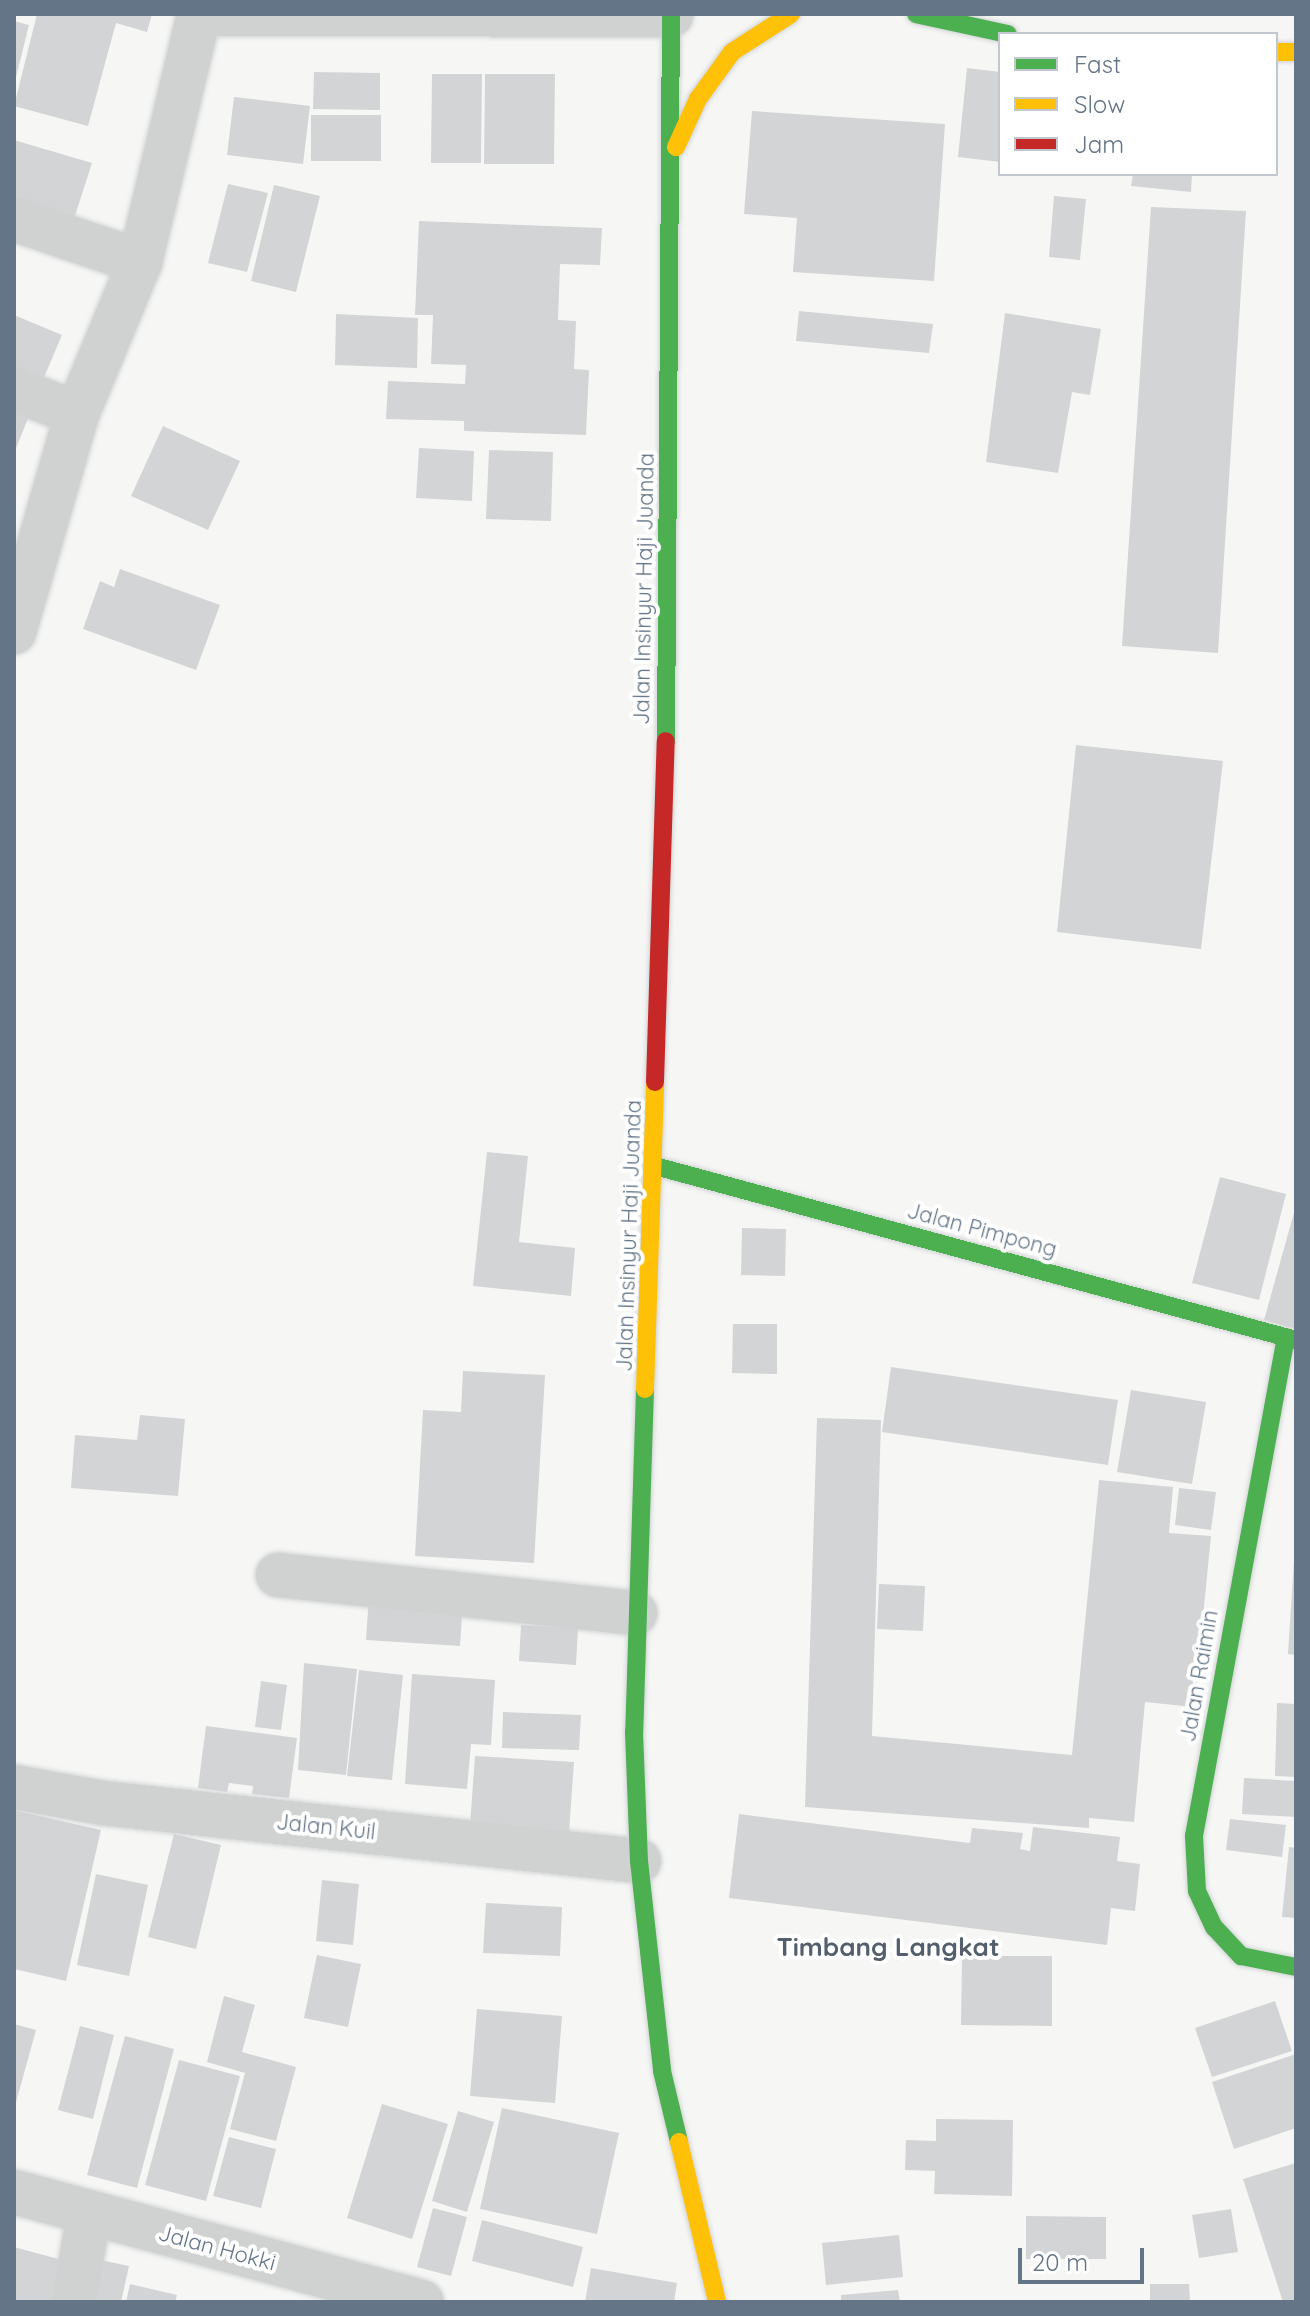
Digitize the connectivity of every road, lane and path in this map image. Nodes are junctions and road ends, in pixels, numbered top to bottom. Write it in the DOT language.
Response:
graph roads {
  1 [pos="199,14"];
  2 [pos="671,14"];
  3 [pos="791,14"];
  4 [pos="916,14"];
  5 [pos="999,32"];
  6 [pos="669,164"];
  7 [pos="14,219"];
  8 [pos="140,262"];
  9 [pos="14,389"];
  10 [pos="77,414"];
  11 [pos="14,632"];
  12 [pos="655,1166"];
  13 [pos="1291,1339"];
  14 [pos="278,1575"];
  15 [pos="635,1613"];
  16 [pos="14,1787"];
  17 [pos="639,1861"];
  18 [pos="1296,1967"];
  19 [pos="14,2192"];
  20 [pos="89,2214"];
  21 [pos="296,2286"];
  22 [pos="74,2302"];
  23 [pos="421,2302"];
  24 [pos="717,2302"];
  1 -- 2 [label="street"];
  1 -- 8 [label="street"];
  2 -- 6 [label="street, Jalan Insinyur Haji Juanda"];
  3 -- 6 [label="street, Jalan Insinyur Haji Juanda"];
  4 -- 5 [label="street"];
  6 -- 12 [label="street, Jalan Insinyur Haji Juanda"];
  7 -- 8 [label="street"];
  8 -- 10 [label="street"];
  9 -- 10 [label="street"];
  10 -- 11 [label="street"];
  12 -- 13 [label="street, Jalan Pimpong"];
  12 -- 15 [label="street, Jalan Insinyur Haji Juanda"];
  13 -- 18 [label="street, Jalan Raimin"];
  14 -- 15 [label="street"];
  15 -- 17 [label="street, Jalan Insinyur Haji Juanda"];
  16 -- 17 [label="street, Jalan Kuil"];
  17 -- 24 [label="street, Jalan Insinyur Haji Juanda"];
  19 -- 20 [label="street, Jalan Hokki"];
  20 -- 21 [label="street, Jalan Hokki"];
  20 -- 22 [label="street"];
  21 -- 23 [label="street, Jalan Hokki"];
}
